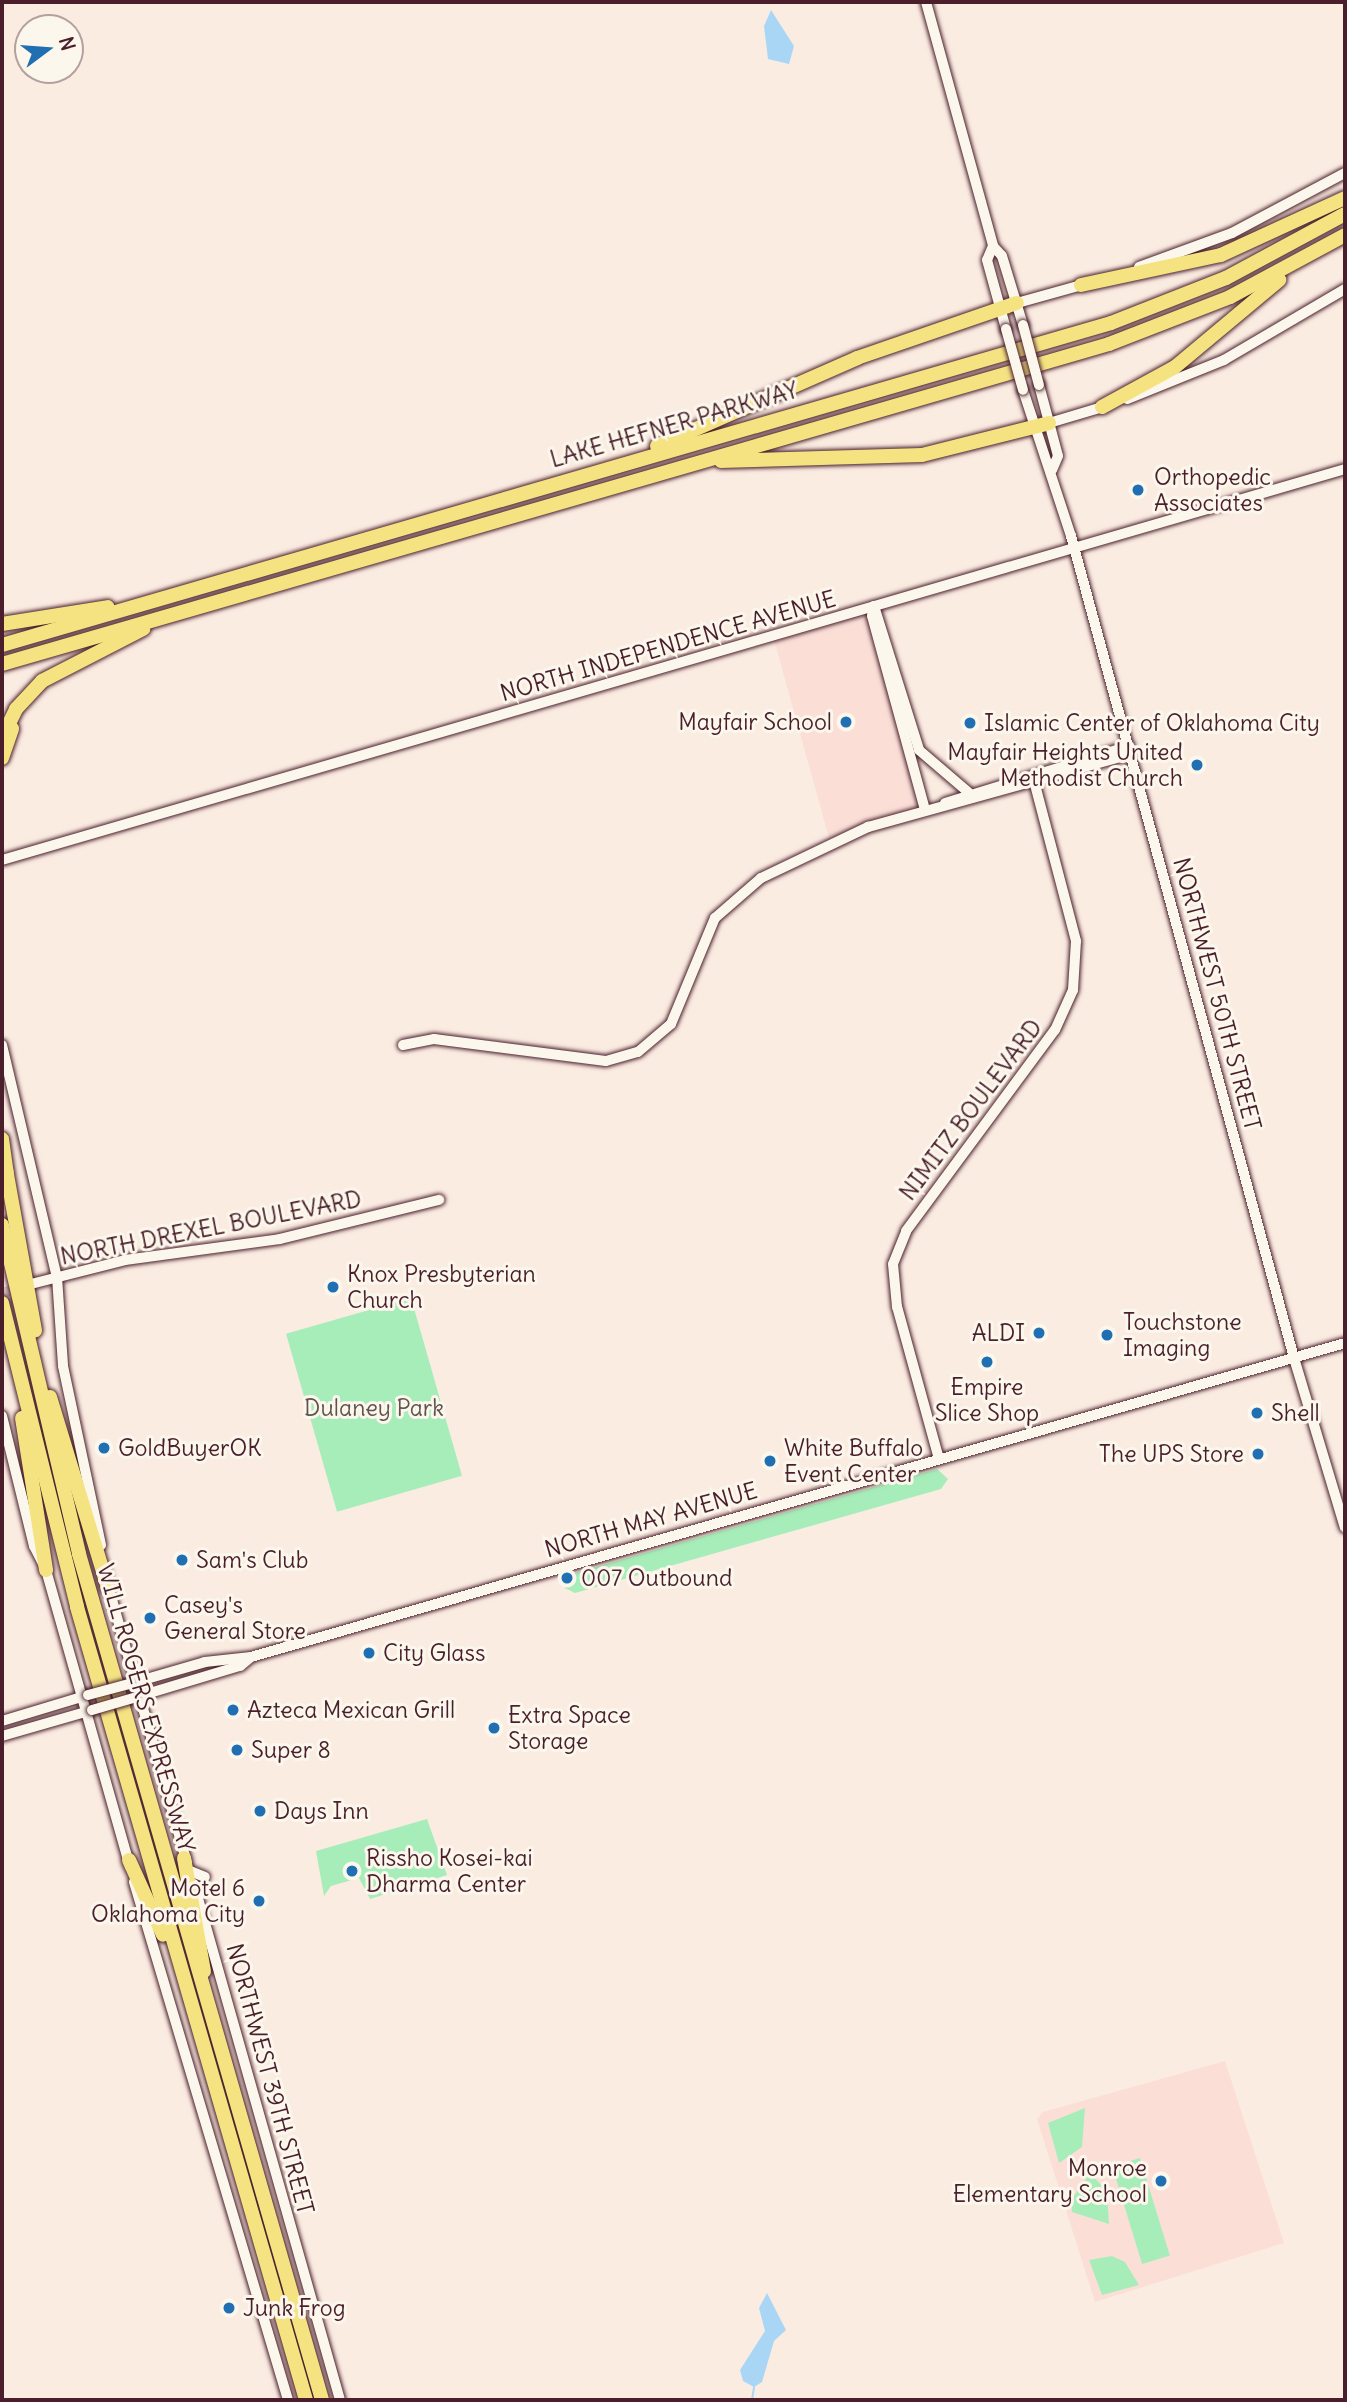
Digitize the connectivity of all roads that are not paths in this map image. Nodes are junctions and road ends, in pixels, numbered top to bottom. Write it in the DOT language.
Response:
graph roads {
  1 [pos="926,2"];
  2 [pos="1345,173"];
  3 [pos="1345,198"];
  4 [pos="1345,214"];
  5 [pos="1345,235"];
  6 [pos="993,246"];
  7 [pos="1312,255"];
  8 [pos="1081,285"];
  9 [pos="1345,289"];
  10 [pos="1017,303"];
  11 [pos="1000,308"];
  12 [pos="1102,407"];
  13 [pos="1049,423"];
  14 [pos="1032,428"];
  15 [pos="706,460"];
  16 [pos="607,468"];
  17 [pos="1052,470"];
  18 [pos="1345,470"];
  19 [pos="1074,548"];
  20 [pos="148,603"];
  21 [pos="874,606"];
  22 [pos="165,617"];
  23 [pos="2,624"];
  24 [pos="2,645"];
  25 [pos="2,664"];
  26 [pos="27,696"];
  27 [pos="2,738"];
  28 [pos="1130,750"];
  29 [pos="2,758"];
  30 [pos="1034,781"];
  31 [pos="1012,784"];
  32 [pos="968,792"];
  33 [pos="945,803"];
  34 [pos="925,810"];
  35 [pos="2,860"];
  36 [pos="2,1045"];
  37 [pos="403,1045"];
  38 [pos="2,1139"];
  39 [pos="6,1169"];
  40 [pos="439,1200"];
  41 [pos="2,1225"];
  42 [pos="57,1277"];
  43 [pos="15,1282"];
  44 [pos="31,1284"];
  45 [pos="2,1303"];
  46 [pos="1345,1343"];
  47 [pos="1294,1358"];
  48 [pos="17,1368"];
  49 [pos="2,1416"];
  50 [pos="939,1460"];
  51 [pos="1345,1528"];
  52 [pos="46,1570"];
  53 [pos="108,1588"];
  54 [pos="251,1657"];
  55 [pos="131,1683"];
  56 [pos="85,1696"];
  57 [pos="135,1698"];
  58 [pos="90,1711"];
  59 [pos="2,1721"];
  60 [pos="2,1736"];
  61 [pos="129,1860"];
  62 [pos="187,1864"];
  63 [pos="205,1877"];
  64 [pos="189,1997"];
  65 [pos="211,2017"];
  66 [pos="288,2400"];
  67 [pos="306,2400"];
  68 [pos="322,2400"];
  69 [pos="340,2400"];
  1 -- 6 [label="main road, NORTHWEST 50TH STREET"];
  2 -- 8 [label="street"];
  3 -- 8 [label="highway"];
  4 -- 16 [label="highway, LAKE HEFNER PARKWAY"];
  5 -- 7 [label="highway, LAKE HEFNER PARKWAY"];
  6 -- 10 [label="main road, NORTHWEST 50TH STREET"];
  6 -- 11 [label="main road, NORTHWEST 50TH STREET"];
  7 -- 12 [label="highway"];
  7 -- 15 [label="highway, LAKE HEFNER PARKWAY"];
  8 -- 10 [label="street"];
  9 -- 12 [label="street"];
  10 -- 11 [label="highway"];
  10 -- 13 [label="main road, NORTHWEST 50TH STREET, bridge"];
  11 -- 14 [label="main road, NORTHWEST 50TH STREET, bridge"];
  11 -- 16 [label="highway"];
  12 -- 13 [label="street"];
  13 -- 14 [label="highway"];
  13 -- 17 [label="main road, NORTHWEST 50TH STREET"];
  14 -- 15 [label="highway"];
  14 -- 17 [label="main road, NORTHWEST 50TH STREET"];
  15 -- 22 [label="highway, LAKE HEFNER PARKWAY"];
  16 -- 20 [label="highway, LAKE HEFNER PARKWAY"];
  17 -- 19 [label="main road, NORTHWEST 50TH STREET"];
  18 -- 19 [label="street, NORTH INDEPENDENCE AVENUE"];
  19 -- 21 [label="street, NORTH INDEPENDENCE AVENUE"];
  19 -- 28 [label="main road, NORTHWEST 50TH STREET"];
  20 -- 23 [label="highway"];
  20 -- 24 [label="highway, LAKE HEFNER PARKWAY"];
  21 -- 32 [label="street"];
  21 -- 34 [label="street"];
  21 -- 35 [label="street, NORTH INDEPENDENCE AVENUE"];
  22 -- 25 [label="highway, LAKE HEFNER PARKWAY"];
  22 -- 26 [label="highway"];
  26 -- 27 [label="highway"];
  26 -- 29 [label="highway"];
  28 -- 30 [label="street"];
  28 -- 31 [label="street"];
  28 -- 47 [label="main road, NORTHWEST 50TH STREET"];
  30 -- 31 [label="street"];
  30 -- 50 [label="street, NIMITZ BOULEVARD"];
  31 -- 32 [label="street"];
  31 -- 33 [label="street"];
  32 -- 33 [label="street"];
  33 -- 34 [label="street"];
  34 -- 37 [label="street"];
  36 -- 42 [label="street"];
  38 -- 39 [label="highway"];
  39 -- 43 [label="highway"];
  39 -- 53 [label="highway"];
  40 -- 42 [label="street, NORTH DREXEL BOULEVARD"];
  41 -- 43 [label="highway, WILL ROGERS EXPRESSWAY"];
  42 -- 44 [label="street, NORTH DREXEL BOULEVARD"];
  42 -- 53 [label="main road, NORTHWEST 39TH STREET"];
  43 -- 65 [label="highway, WILL ROGERS EXPRESSWAY"];
  45 -- 48 [label="highway, WILL ROGERS EXPRESSWAY"];
  46 -- 47 [label="main road, NORTH MAY AVENUE"];
  47 -- 50 [label="main road, NORTH MAY AVENUE"];
  47 -- 51 [label="street, NORTHWEST 50TH STREET"];
  48 -- 52 [label="highway"];
  48 -- 64 [label="highway, WILL ROGERS EXPRESSWAY"];
  49 -- 52 [label="main road"];
  50 -- 54 [label="main road, NORTH MAY AVENUE"];
  52 -- 56 [label="main road"];
  53 -- 55 [label="main road, NORTHWEST 39TH STREET"];
  54 -- 55 [label="main road, NORTH MAY AVENUE"];
  54 -- 57 [label="main road, NORTH MAY AVENUE"];
  55 -- 56 [label="main road, NORTH MAY AVENUE, bridge"];
  55 -- 57 [label="main road, NORTHWEST 39TH STREET"];
  56 -- 58 [label="main road"];
  56 -- 59 [label="main road, NORTH MAY AVENUE"];
  57 -- 58 [label="main road, NORTH MAY AVENUE, bridge"];
  57 -- 62 [label="main road, NORTHWEST 39TH STREET"];
  58 -- 60 [label="main road, NORTH MAY AVENUE"];
  58 -- 61 [label="main road"];
  61 -- 64 [label="highway"];
  61 -- 66 [label="main road"];
  62 -- 63 [label="main road"];
  62 -- 65 [label="highway"];
  62 -- 69 [label="main road, NORTHWEST 39TH STREET"];
  64 -- 67 [label="highway, WILL ROGERS EXPRESSWAY"];
  65 -- 68 [label="highway, WILL ROGERS EXPRESSWAY"];
}
